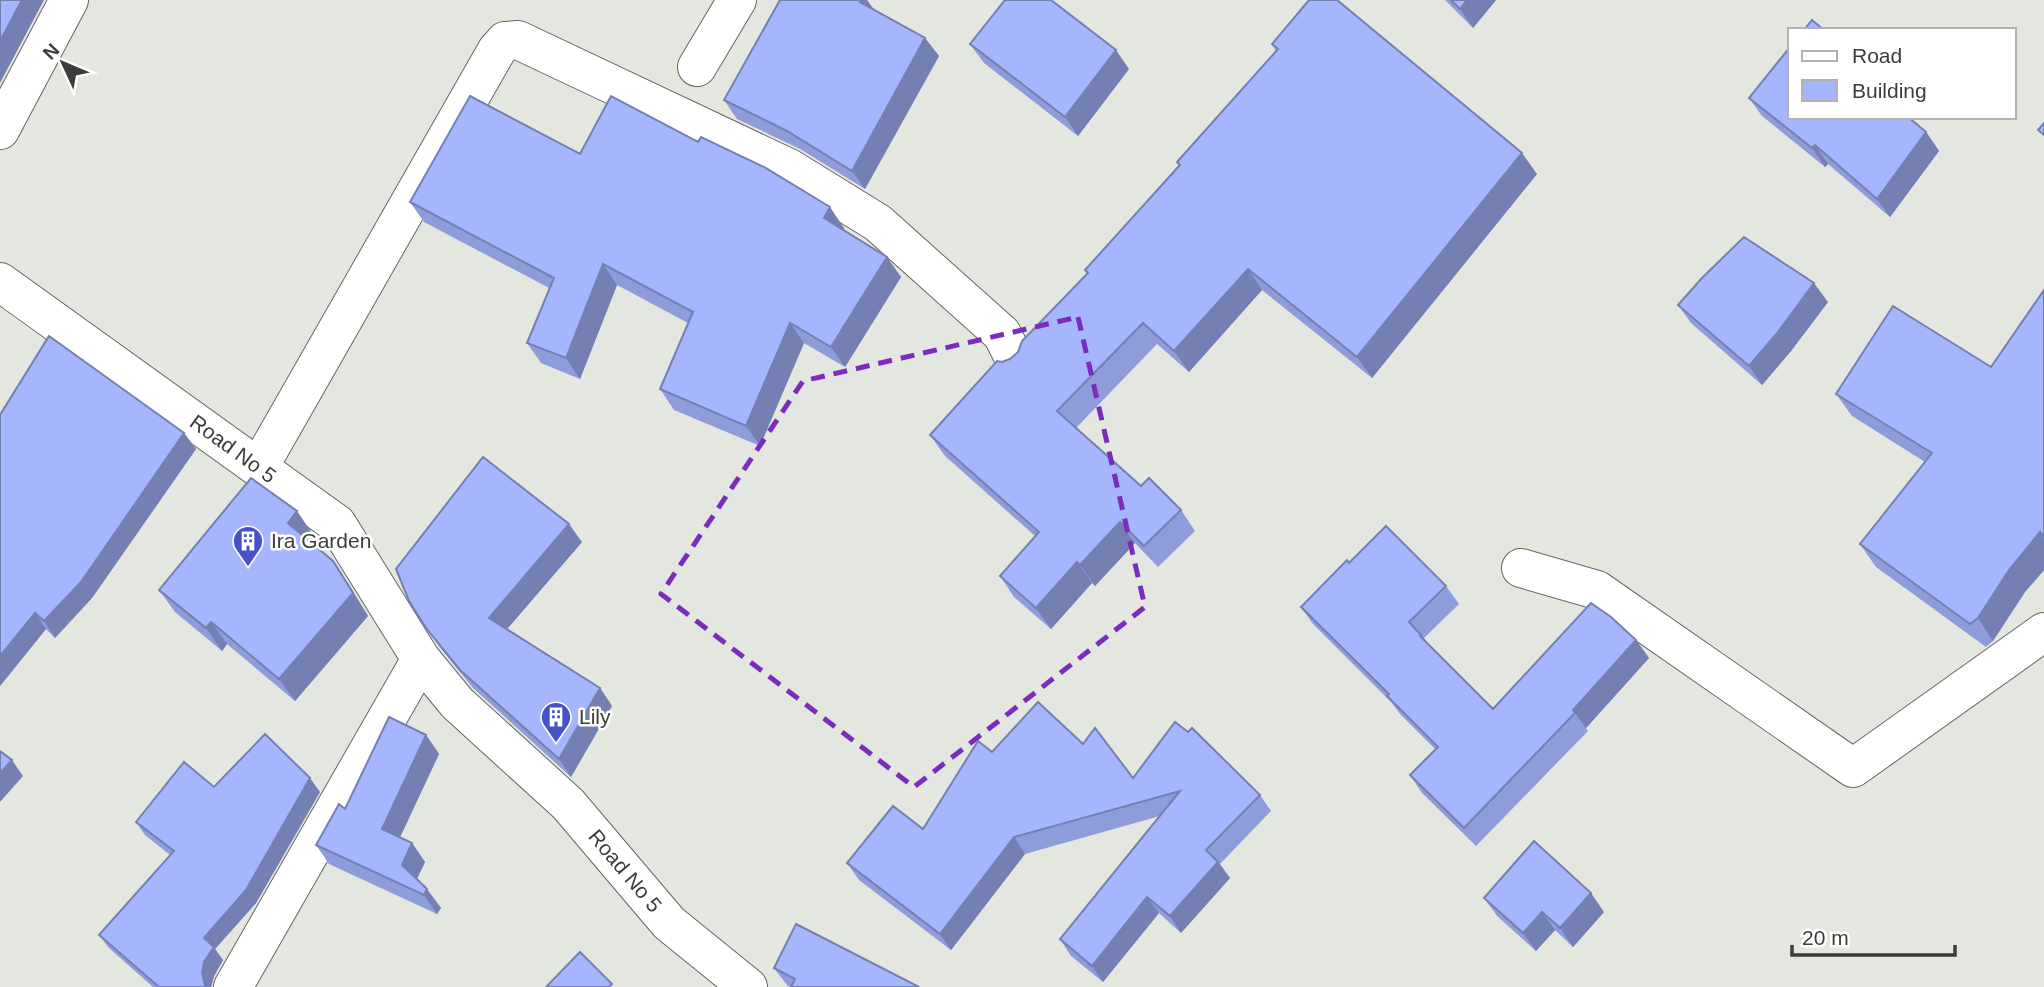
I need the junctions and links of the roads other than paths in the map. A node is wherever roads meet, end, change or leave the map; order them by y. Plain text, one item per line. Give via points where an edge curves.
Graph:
1 (69, 0) edge
2 (737, 0) edge
3 (697, 66) dead end
4 (0, 130) edge
5 (0, 282) edge
6 (1014, 360) edge
7 (259, 467) junction
8 (1521, 568) dead end
9 (2044, 632) edge
10 (421, 659) junction
11 (233, 987) edge
12 (748, 987) edge

1 - 4 street
2 - 3 street
5 - 7 street, Road No 5
6 - 7 street via 1002,334 867,216 789,168 518,40 505,41
7 - 10 street, Road No 5 via 337,524
8 - 9 street via 1597,590 1853,768
10 - 11 street
10 - 12 street, Road No 5 via 457,704 568,804 669,923

